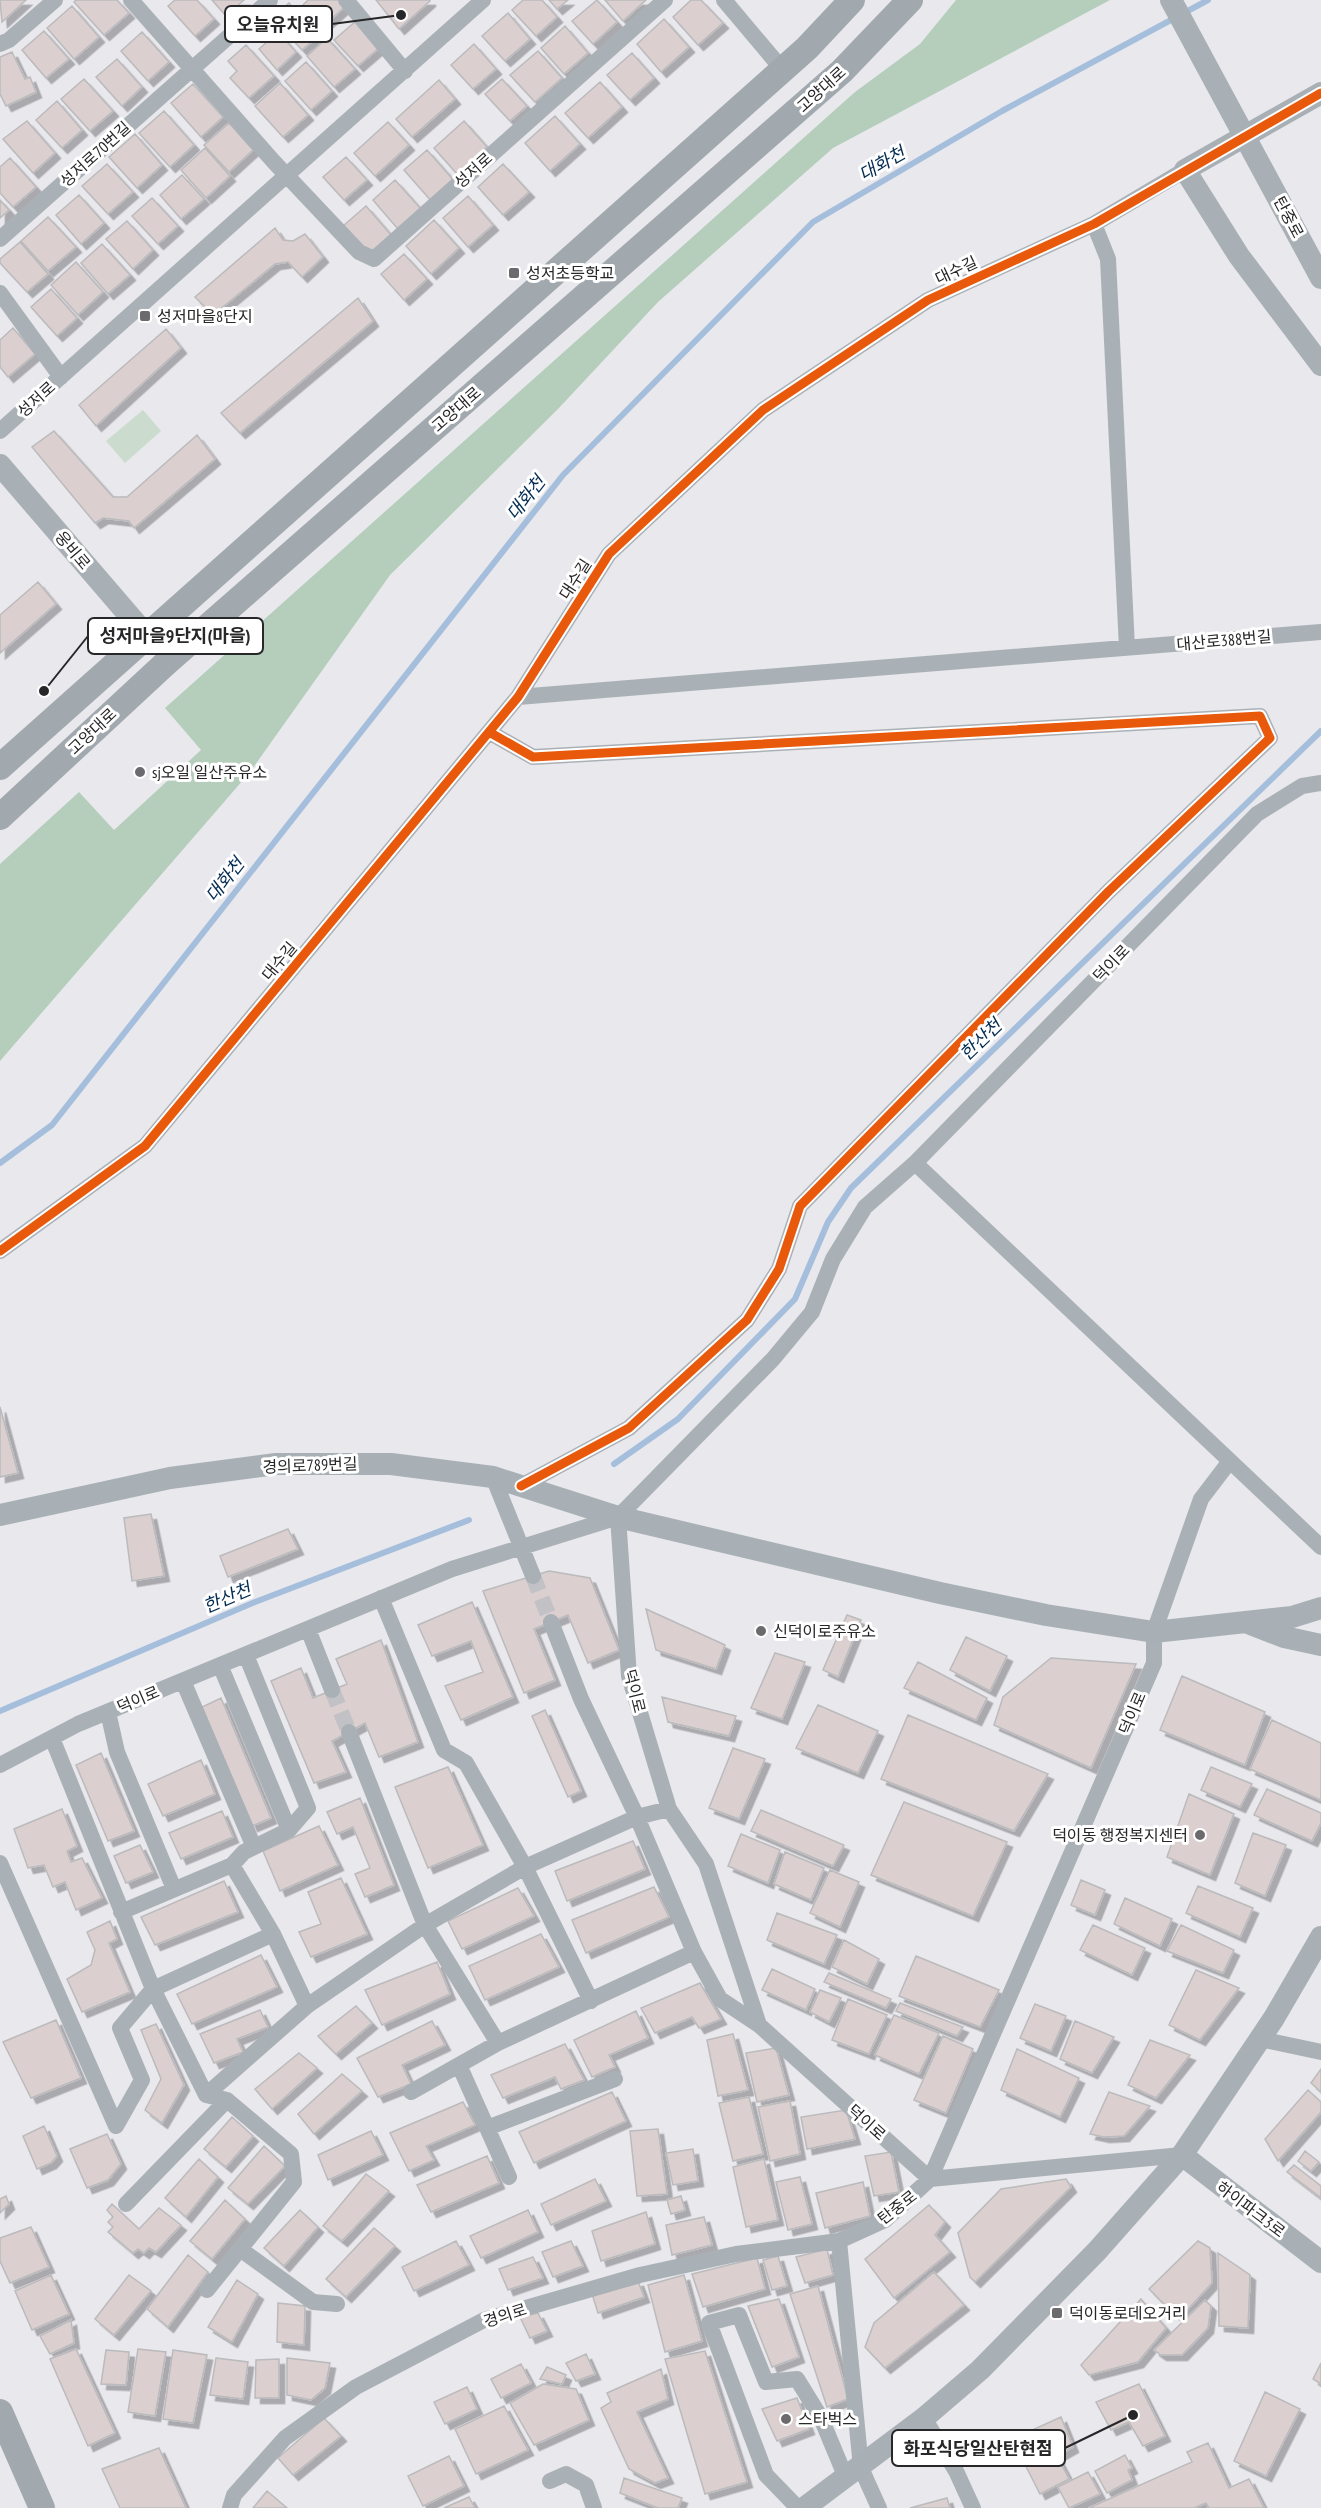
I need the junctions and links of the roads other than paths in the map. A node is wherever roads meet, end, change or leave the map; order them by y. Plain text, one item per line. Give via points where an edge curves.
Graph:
1 (55, 0) edge
2 (131, 0) edge
3 (270, 0) edge
4 (346, 0) edge
5 (483, 0) edge
6 (665, 0) edge
7 (724, 0) edge
8 (852, 0) edge
9 (910, 0) edge
10 (1171, 0) edge
11 (0, 44) edge
12 (190, 69) junction
13 (782, 69) junction
14 (405, 71) junction
15 (1321, 93) edge
16 (1185, 170) junction
17 (285, 174) junction
18 (1094, 224) junction
19 (0, 239) edge
20 (1321, 278) edge
21 (0, 293) edge
22 (1321, 365) edge
23 (61, 377) junction
24 (0, 431) edge
25 (0, 465) edge
26 (1321, 632) edge
27 (146, 635) junction
28 (1127, 648) junction
29 (518, 697) junction
30 (489, 732) junction
31 (0, 767) edge
32 (1321, 783) edge
33 (0, 817) edge
34 (915, 1163) junction
35 (0, 1251) edge
36 (1230, 1461) junction
37 (493, 1477) junction
38 (520, 1486) junction
39 (0, 1515) edge
40 (618, 1517) junction
41 (522, 1547) junction
42 (1321, 1547) edge
43 (533, 1576) tunnel mouth
44 (381, 1599) junction
45 (1321, 1599) edge
46 (1321, 1608) edge
47 (1292, 1617) junction
48 (551, 1622) tunnel mouth
49 (1247, 1622) junction
50 (308, 1629) junction
51 (1154, 1632) junction
52 (1321, 1645) edge
53 (246, 1655) junction
54 (220, 1665) junction
55 (183, 1681) junction
56 (332, 1690) tunnel mouth
57 (108, 1712) junction
58 (349, 1732) tunnel mouth
59 (52, 1738) junction
60 (0, 1765) edge
61 (669, 1809) junction
62 (637, 1817) junction
63 (289, 1830) junction
64 (254, 1847) junction
65 (0, 1863) edge
66 (232, 1865) junction
67 (525, 1867) junction
68 (174, 1889) junction
69 (121, 1912) junction
70 (425, 1925) junction
71 (273, 1934) junction
72 (1321, 1937) edge
73 (694, 1952) junction
74 (153, 1989) junction
75 (591, 2001) junction
76 (307, 2006) junction
77 (759, 2025) junction
78 (1260, 2039) junction
79 (498, 2043) junction
80 (1321, 2052) edge
81 (459, 2065) junction
82 (615, 2079) dead end
83 (411, 2092) dead end
84 (207, 2095) junction
85 (227, 2100) junction
86 (487, 2128) junction
87 (1182, 2155) junction
88 (509, 2177) dead end
89 (930, 2180) junction
90 (126, 2204) dead end
91 (839, 2241) junction
92 (240, 2249) junction
93 (1321, 2262) edge
94 (207, 2290) dead end
95 (337, 2304) dead end
96 (0, 2412) edge
97 (924, 2418) junction
98 (853, 2473) junction
99 (550, 2481) dead end
100 (42, 2508) edge
101 (230, 2508) edge
102 (594, 2508) edge
103 (798, 2508) edge
104 (804, 2508) edge
105 (879, 2508) edge
106 (973, 2508) edge

1 - 11 street
2 - 12 street
3 - 12 street, 성저로70번길
4 - 14 street
5 - 14 street, 성저로
6 - 17 street, 성저로 via 374,259 359,252
7 - 13 street
8 - 13 main road, 고양대로
9 - 33 main road, 고양대로 via 842,71 166,663
10 - 20 main road, 탄중로
12 - 17 street
12 - 19 street, 성저로70번길
13 - 27 main road, 고양대로
14 - 17 street, 성저로
15 - 16 main road, 대수길
16 - 18 street, 대수길
16 - 22 main road via 1239,256
17 - 23 street, 성저로
18 - 28 street via 1108,259
18 - 29 street, 대수길 via 928,300 763,410 609,554
21 - 23 street
23 - 24 street, 성저로
25 - 27 main road, 웅비로
26 - 28 street, 대산로388번길
27 - 31 main road, 고양대로
28 - 29 street
29 - 30 street, 대수길
30 - 35 street, 대수길 via 145,1146
30 - 38 street via 533,757 1260,716 1270,738 1109,891 800,1206 778,1269 747,1320 629,1428
32 - 34 street, 덕이로 via 1302,786 1257,814
34 - 36 street
34 - 40 street, 덕이로 via 865,1207 833,1259 812,1312 773,1359
36 - 42 street
36 - 51 street, 덕이로 via 1201,1499
37 - 38 main road, 경의로789번길
37 - 39 main road, 경의로789번길 via 391,1464 276,1464 170,1478
37 - 41 street
38 - 40 main road, 경의로789번길
40 - 41 street, 덕이로
40 - 51 main road via 940,1593
40 - 61 street, 덕이로 via 629,1676
41 - 43 street
41 - 44 street, 덕이로 via 452,1569
44 - 50 street, 덕이로
44 - 67 street via 444,1750 466,1763
45 - 47 main road
46 - 47 main road
47 - 49 main road
48 - 62 street via 581,1699
49 - 51 main road
49 - 52 main road via 1284,1638
50 - 53 street, 덕이로
50 - 56 street
51 - 89 street, 덕이로 via 1154,1663
53 - 54 street, 덕이로
53 - 63 street via 308,1808
54 - 55 street, 덕이로
54 - 63 street
55 - 57 street, 덕이로
55 - 64 street
57 - 59 street, 덕이로
57 - 68 street via 117,1752
58 - 70 street
59 - 60 street, 덕이로
59 - 69 street
61 - 62 street
61 - 77 street, 덕이로 via 706,1864
62 - 67 street
62 - 73 street
63 - 64 street
64 - 66 street
65 - 74 street via 116,2126 142,2080 120,2028
66 - 68 street
66 - 71 street
67 - 70 street
67 - 75 street
68 - 69 street
69 - 74 street
70 - 76 street
70 - 79 street
71 - 74 street
71 - 76 street
72 - 78 main road
73 - 75 street
73 - 77 street via 720,1999
74 - 84 street
75 - 79 street
76 - 84 street
77 - 89 street, 덕이로
78 - 80 street
78 - 87 main road
79 - 81 street
81 - 83 street
81 - 86 street
82 - 86 street
84 - 85 street
85 - 90 street
85 - 92 street via 291,2154 294,2182
86 - 88 street
87 - 89 street, 탄중로
87 - 93 main road, 하이파크3로
87 - 97 main road via 1047,2302 980,2370
89 - 91 street, 탄중로 via 885,2220
91 - 98 street
91 - 101 street, 경의로 via 736,2254 651,2273 484,2320 356,2387 285,2438 234,2496
92 - 94 street
92 - 95 street via 313,2302
96 - 100 main road
97 - 98 main road
97 - 106 street
98 - 103 street via 797,2379 766,2382 739,2315 709,2323 766,2475
98 - 104 main road
98 - 105 street
99 - 102 street via 566,2474 586,2485

